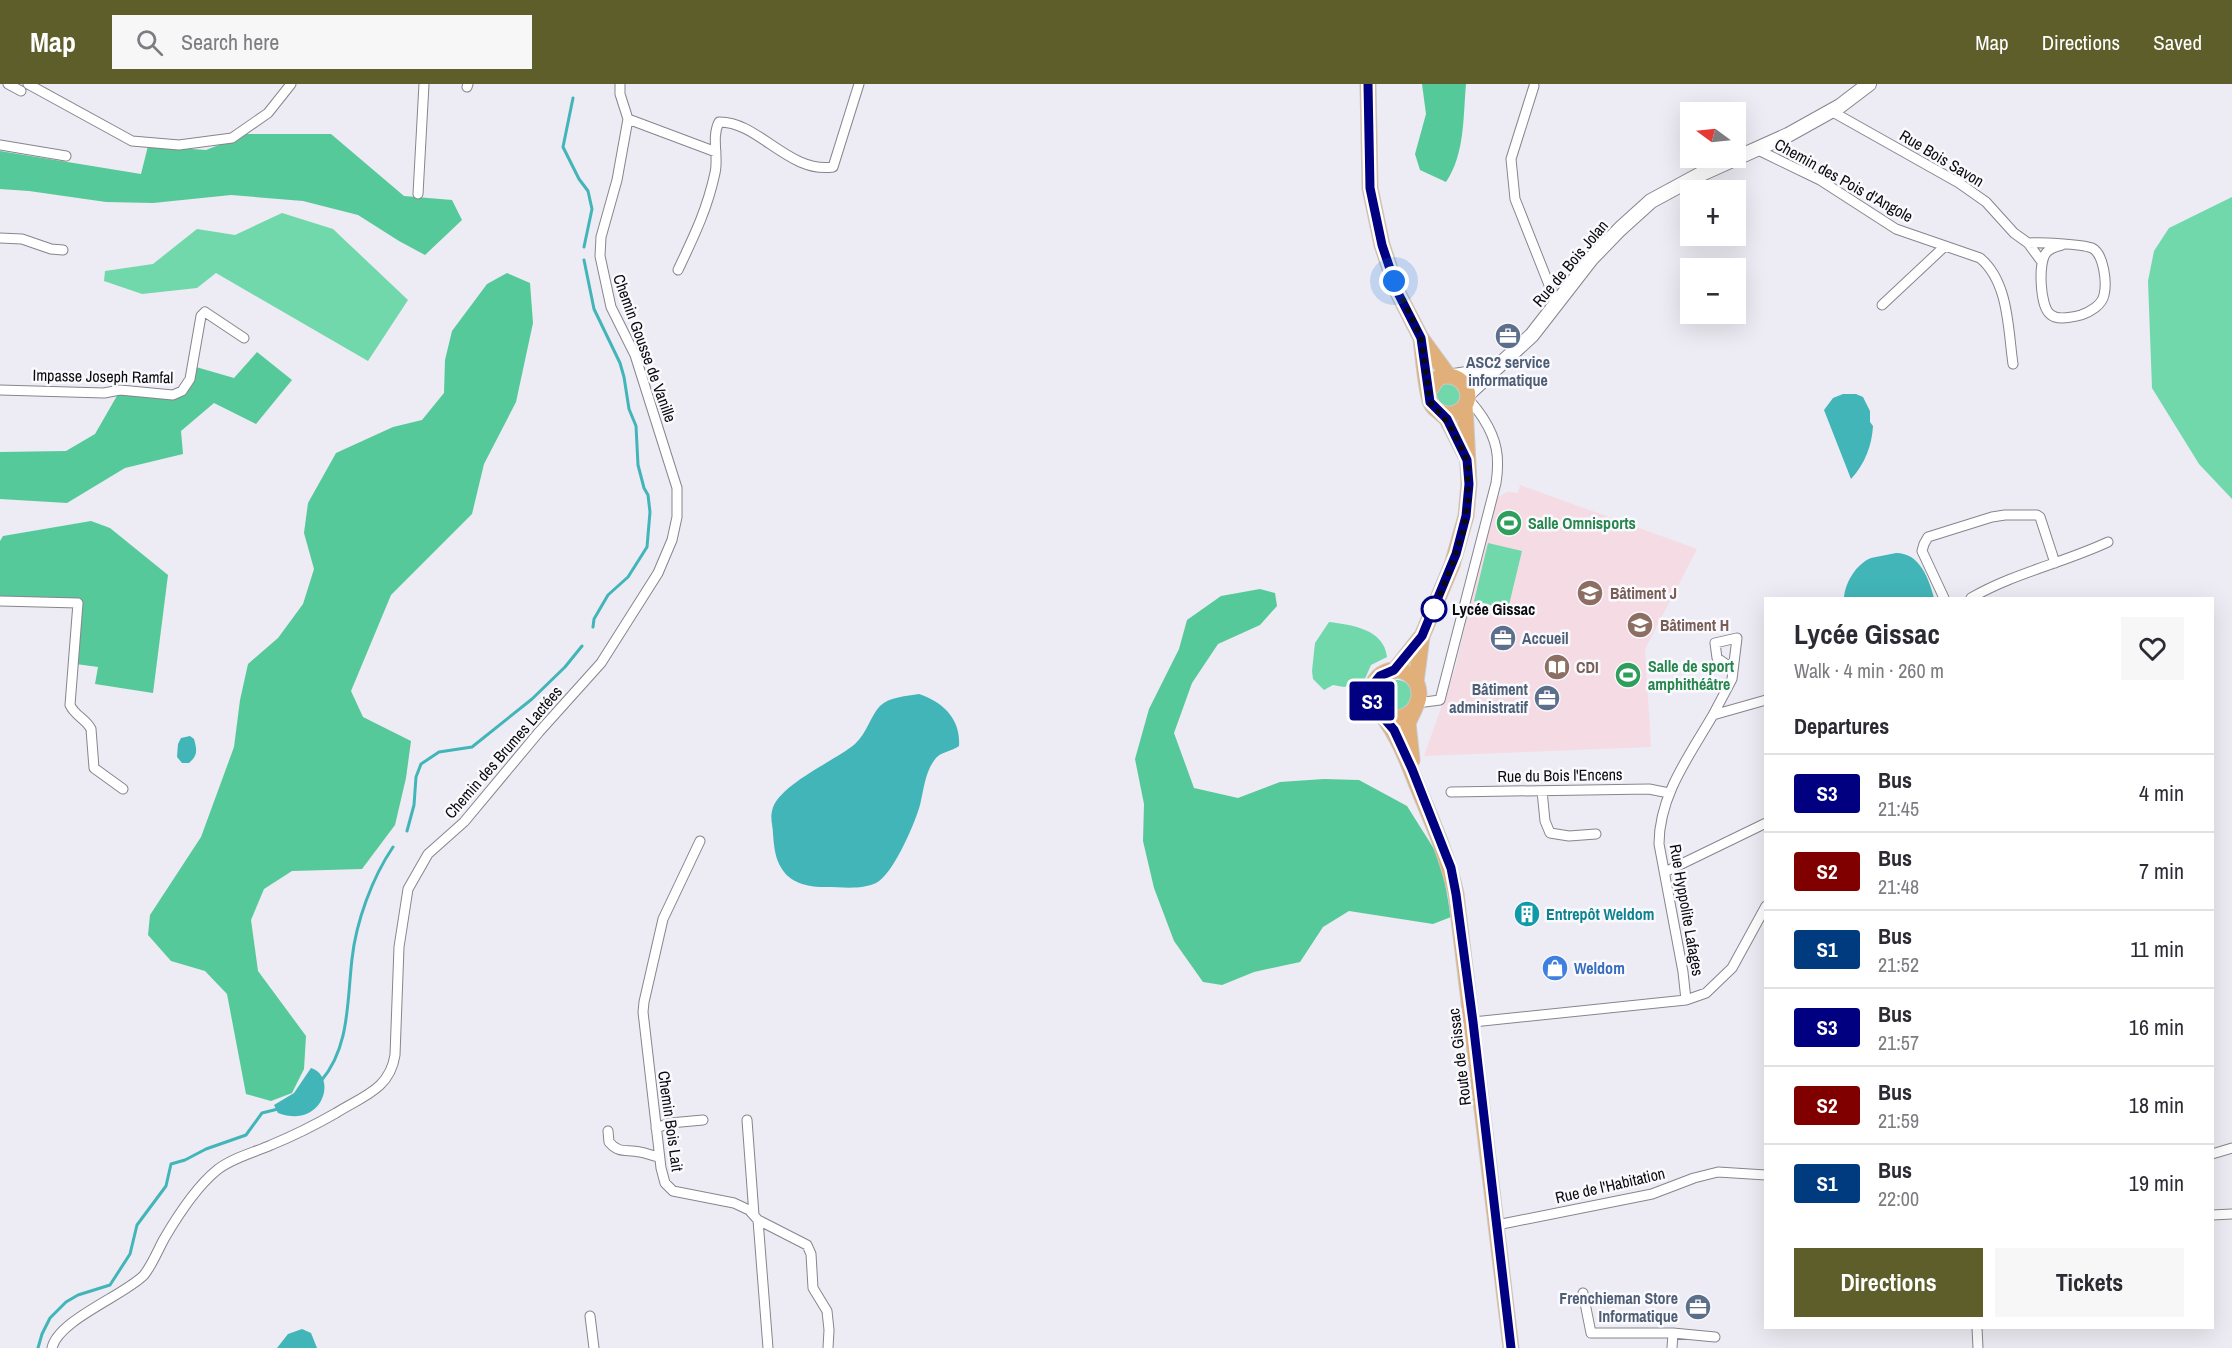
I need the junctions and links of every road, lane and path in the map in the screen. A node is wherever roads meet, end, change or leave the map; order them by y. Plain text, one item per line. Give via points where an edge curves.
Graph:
1 (8, 84) edge
2 (291, 84) edge
3 (424, 84) edge
4 (620, 84) edge
5 (859, 84) edge
6 (1368, 84) edge
7 (1868, 84) edge
8 (1534, 86) dead end
9 (25, 88) edge
10 (1831, 111) junction
11 (628, 118) junction
12 (0, 145) edge
13 (1756, 149) junction
14 (716, 152) junction
15 (66, 156) dead end
16 (418, 194) dead end
17 (0, 238) edge
18 (2028, 243) junction
19 (2062, 245) junction
20 (1945, 246) junction
21 (63, 250) dead end
22 (2042, 262) junction
23 (678, 270) dead end
24 (1557, 305) junction
25 (1882, 305) dead end
26 (244, 338) dead end
27 (1421, 338) junction
28 (2013, 364) dead end
29 (1493, 370) junction
30 (1451, 376) junction
31 (0, 390) edge
32 (1429, 391) junction
33 (1467, 400) junction
34 (1438, 411) junction
35 (1467, 460) junction
36 (677, 517) joint
37 (2108, 542) dead end
38 (2055, 563) junction
39 (1944, 597) edge
40 (1973, 597) edge
41 (0, 601) edge
42 (1422, 636) junction
43 (1733, 669) dead end
44 (1394, 670) junction
45 (1416, 682) junction
46 (1764, 701) edge
47 (1416, 705) junction
48 (1382, 715) junction
49 (1713, 715) junction
50 (1412, 769) junction
51 (123, 789) dead end
52 (1542, 791) junction
53 (1451, 792) dead end
54 (1669, 794) junction
55 (1764, 824) edge
56 (1596, 834) dead end
57 (700, 841) dead end
58 (1665, 872) junction
59 (1764, 910) edge
60 (1686, 1000) junction
61 (1473, 1022) junction
62 (703, 1120) dead end
63 (747, 1120) dead end
64 (656, 1128) junction
65 (608, 1131) dead end
66 (2232, 1148) edge
67 (2214, 1153) edge
68 (660, 1157) junction
69 (1764, 1174) edge
70 (2232, 1214) edge
71 (2214, 1215) edge
72 (756, 1218) junction
73 (1497, 1225) junction
74 (1583, 1293) dead end
75 (590, 1316) dead end
76 (1977, 1329) edge
77 (1673, 1333) junction
78 (1715, 1337) dead end
79 (52, 1348) edge
80 (594, 1348) edge
81 (768, 1348) edge
82 (828, 1348) edge
83 (1511, 1348) edge
84 (1672, 1348) edge
85 (1978, 1348) edge

1 - 9 street
2 - 9 street via 268,113 232,138 179,146 132,141
3 - 16 street
4 - 11 street, Chemin Gousse de Vanille
5 - 14 street via 833,167 821,169 804,164 729,122 719,122 715,131
6 - 27 main road via 1369,166 1376,217 1398,293
7 - 10 street, Rue de Bois Jolan
8 - 24 street via 1511,159 1515,200
10 - 13 street, Rue de Bois Jolan
10 - 18 street, Rue Bois Savon via 1959,183 1986,202
11 - 14 street
11 - 36 street, Chemin Gousse de Vanille via 600,256 611,307 635,355 677,488
12 - 15 street
13 - 20 street, Chemin des Pois d'Angole via 1820,180 1896,229
13 - 24 street, Rue de Bois Jolan via 1651,201 1591,259
14 - 23 street via 716,170 702,220
17 - 21 street via 22,239
18 - 19 street
18 - 22 street, Rue Bois Savon
19 - 22 street via 2048,251
19 - 22 street via 2092,248 2100,256 2104,295 2095,308 2075,317 2052,316 2045,306
20 - 25 street
20 - 28 street, Chemin des Pois d'Angole via 1980,258 1990,267 2006,310
24 - 29 street, Rue de Bois Jolan via 1527,341
26 - 31 street, Impasse Joseph Ramfal via 211,314 201,315 190,379 182,391 173,395 120,390
27 - 30 main road
27 - 32 main road
29 - 30 street
29 - 33 street, Rue de Bois Jolan
30 - 32 main road via 1434,381
30 - 33 main road via 1463,384
32 - 34 main road via 1430,402
33 - 34 main road via 1455,413
33 - 35 main road
33 - 47 street via 1494,438 1498,471 1440,700
34 - 35 main road via 1447,419
35 - 42 main road via 1468,501 1463,532
36 - 79 street, Chemin des Brumes Lactées via 658,573 601,663 464,822 428,854 408,889 399,947 395,1055 388,1079 320,1123 217,1170 180,1215 144,1274 67,1328
37 - 38 street
38 - 39 street via 2040,517 1992,517 1928,537 1922,551
38 - 40 street
41 - 51 street via 78,603 70,705 78,718 90,725 94,768
42 - 44 main road
42 - 45 main road
43 - 49 street, Rue Hyppolite Lafages via 1732,679
44 - 45 main road
44 - 48 main road via 1380,676 1372,688 1373,703
45 - 47 main road
46 - 49 street
47 - 48 main road via 1404,717
47 - 50 main road, Route de Gissac via 1408,723
48 - 50 main road, Route de Gissac via 1394,730
49 - 54 street, Rue Hyppolite Lafages
50 - 61 main road, Route de Gissac via 1451,868
52 - 53 street, Rue du Bois l'Encens
52 - 54 street, Rue du Bois l'Encens via 1649,789
52 - 56 street via 1545,821 1551,833
54 - 58 street, Rue Hyppolite Lafages via 1659,824
55 - 58 street
57 - 64 street, Chemin Bois Lait via 663,919 644,1002
58 - 60 street, Rue Hyppolite Lafages
59 - 60 street via 1732,968 1706,993
60 - 61 street, Rue Hyppolite Lafages
61 - 73 main road, Route de Gissac
62 - 64 street
63 - 72 street
64 - 68 street, Chemin Bois Lait
65 - 68 street via 609,1142 616,1149
66 - 67 street
68 - 72 street, Chemin Bois Lait via 665,1183 673,1191 734,1203
69 - 73 street, Rue de l'Habitation via 1718,1172 1652,1194
70 - 71 street
72 - 81 street
72 - 82 street, Chemin Bois Lait via 807,1245 813,1288 827,1311
73 - 83 main road, Route de Gissac
74 - 77 street via 1591,1333
75 - 80 street
76 - 85 street
77 - 78 street
77 - 84 street

